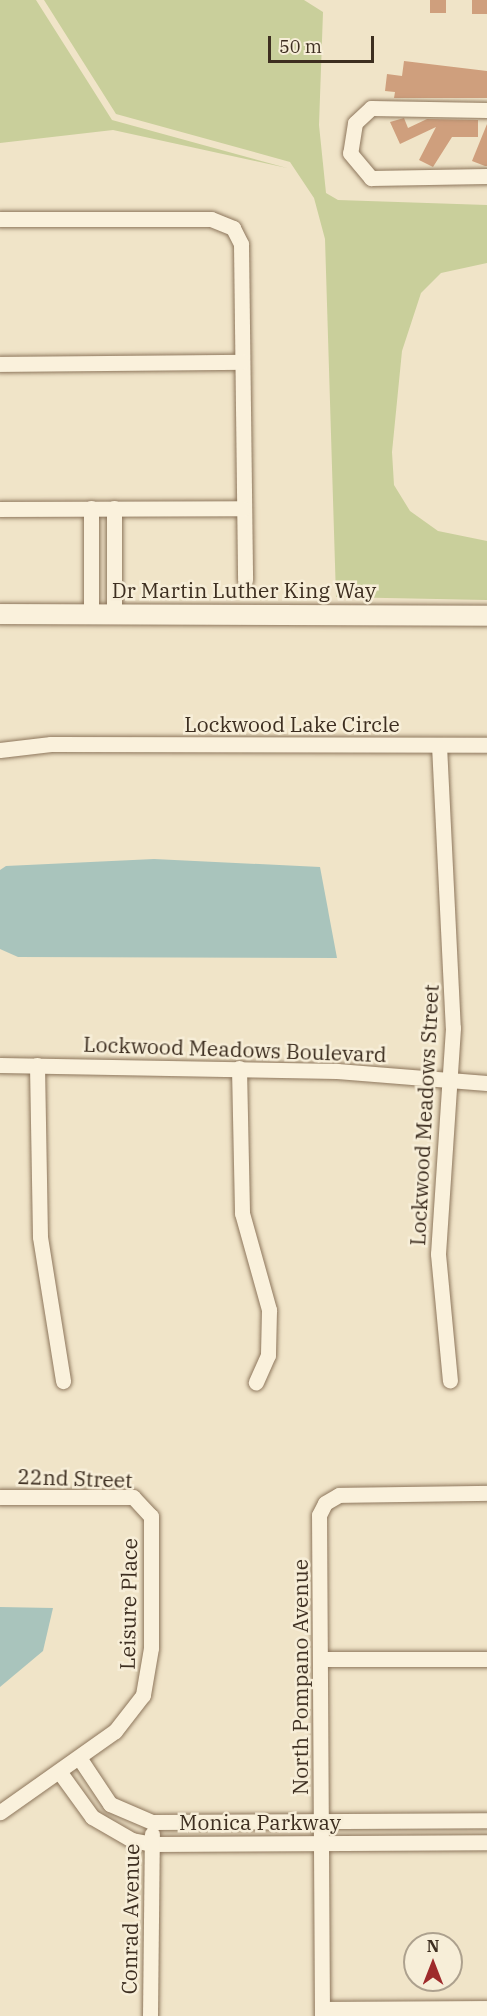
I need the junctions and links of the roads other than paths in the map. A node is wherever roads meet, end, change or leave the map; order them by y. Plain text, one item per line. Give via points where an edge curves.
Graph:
1 (487, 110) edge
2 (487, 176) edge
3 (0, 219) edge
4 (242, 362) junction
5 (0, 364) edge
6 (91, 508) junction
7 (114, 508) junction
8 (243, 508) junction
9 (0, 509) edge
10 (244, 579) dead end
11 (0, 614) edge
12 (91, 614) junction
13 (114, 614) junction
14 (487, 616) edge
15 (439, 745) junction
16 (487, 745) edge
17 (0, 750) edge
18 (0, 1065) edge
19 (38, 1065) junction
20 (239, 1068) junction
21 (487, 1077) edge
22 (451, 1079) junction
23 (469, 1080) junction
24 (487, 1083) edge
25 (450, 1380) dead end
26 (63, 1381) dead end
27 (256, 1382) dead end
28 (487, 1493) edge
29 (0, 1497) edge
30 (147, 1506) joint
31 (323, 1659) junction
32 (487, 1659) edge
33 (80, 1759) junction
34 (61, 1774) junction
35 (0, 1812) edge
36 (321, 1820) junction
37 (487, 1820) edge
38 (152, 1822) junction
39 (321, 1842) junction
40 (487, 1842) edge
41 (152, 1844) junction
42 (487, 2008) edge
43 (322, 2012) edge
44 (150, 2016) edge

1 - 2 street via 371,108 355,123 350,144 354,165 371,178
3 - 4 street via 222,220 240,238
4 - 5 street
4 - 8 street
6 - 7 street
6 - 9 street
6 - 12 street
7 - 8 street
7 - 13 street
8 - 10 street
11 - 12 street, Dr Martin Luther King Way
12 - 13 street, Dr Martin Luther King Way
13 - 14 street, Dr Martin Luther King Way
15 - 16 street, Lockwood Lake Circle
15 - 17 street, Lockwood Lake Circle via 96,744
15 - 22 street, Lockwood Meadows Street via 452,986
18 - 19 street, Lockwood Meadows Boulevard
19 - 20 street, Lockwood Meadows Boulevard
19 - 26 street via 40,1237
20 - 22 street, Lockwood Meadows Boulevard
20 - 27 street via 242,1213 269,1310 268,1355
21 - 23 street, Lockwood Meadows Boulevard
22 - 23 street, Lockwood Meadows Boulevard
22 - 25 street, Lockwood Meadows Street via 438,1254
23 - 24 street, Lockwood Meadows Boulevard
28 - 31 street, North Pompano Avenue via 356,1493 325,1503 320,1515
29 - 30 street, 22nd Street via 133,1497
30 - 33 street, Leisure Place via 151,1516 148,1681 123,1724
31 - 32 street
31 - 36 street, North Pompano Avenue
33 - 34 street, Leisure Place
33 - 38 street, Monica Parkway via 110,1804
34 - 35 street, Leisure Place
34 - 41 street, Monica Parkway via 92,1817 132,1840
36 - 37 street, Monica Parkway
36 - 38 street, Monica Parkway
36 - 39 street, North Pompano Avenue
38 - 41 street, Conrad Avenue
39 - 40 street, Monica Parkway
39 - 41 street, Monica Parkway
39 - 43 street, North Pompano Avenue
41 - 44 street, Conrad Avenue
42 - 43 street

